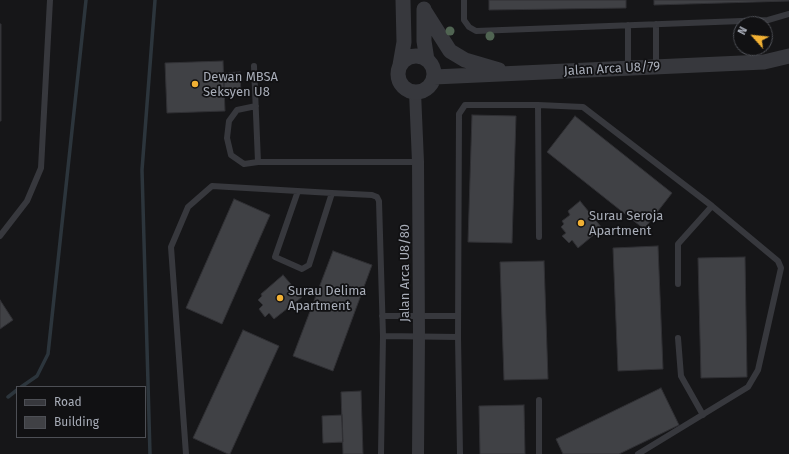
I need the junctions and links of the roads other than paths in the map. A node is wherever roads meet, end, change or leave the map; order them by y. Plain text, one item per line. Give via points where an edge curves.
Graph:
1 (50, 0) edge
2 (403, 0) edge
3 (464, 0) edge
4 (424, 5) edge
5 (789, 14) edge
6 (656, 24) junction
7 (628, 25) junction
8 (789, 56) edge
9 (427, 60) junction
10 (400, 65) junction
11 (254, 66) dead end
12 (656, 67) junction
13 (628, 68) junction
14 (510, 73) junction
15 (434, 76) junction
16 (415, 92) junction
17 (538, 105) junction
18 (256, 106) junction
19 (258, 162) junction
20 (418, 162) junction
21 (298, 191) junction
22 (332, 194) junction
23 (712, 206) junction
24 (0, 236) edge
25 (539, 237) dead end
26 (678, 284) dead end
27 (382, 316) junction
28 (418, 316) junction
29 (458, 316) junction
30 (383, 336) junction
31 (419, 337) junction
32 (458, 337) junction
33 (678, 338) dead end
34 (539, 400) dead end
35 (703, 415) junction
36 (186, 454) edge
37 (381, 454) edge
38 (418, 454) edge
39 (460, 454) edge
40 (539, 454) edge
41 (638, 454) edge

1 - 24 lane via 40,168 27,201
2 - 10 street via 404,42
3 - 7 lane via 464,20 476,31
4 - 9 street
4 - 14 street via 450,51 465,60
5 - 6 lane via 768,20
6 - 7 lane
6 - 12 lane
7 - 13 lane
8 - 12 street, Jalan Arca U8/79 via 764,62
9 - 10 street via 420,56 412,56
9 - 15 street via 434,70
10 - 16 street via 397,72 398,80 402,86
11 - 18 lane
12 - 13 street, Jalan Arca U8/79
13 - 14 street, Jalan Arca U8/79
14 - 15 street, Jalan Arca U8/79
15 - 16 street via 427,88
16 - 20 street, Jalan Arca U8/80
17 - 23 lane via 582,107
17 - 25 lane
17 - 29 lane via 466,105 459,114
18 - 19 lane
18 - 19 lane via 237,110 229,121 228,138 231,155 244,164
19 - 20 lane
20 - 28 street, Jalan Arca U8/80
21 - 22 lane
21 - 22 lane via 275,257 302,269 309,265
21 - 36 lane via 212,186 188,207 185,214 171,247
22 - 27 lane via 372,195 379,201
23 - 26 lane via 678,244
23 - 35 lane via 778,261 781,268 758,370 748,387
27 - 28 lane
27 - 30 lane
28 - 29 lane
28 - 31 street, Jalan Arca U8/80
29 - 32 lane
30 - 31 lane
30 - 37 lane
31 - 32 lane
31 - 38 street, Jalan Arca U8/80
32 - 39 lane
33 - 35 lane via 681,376
34 - 40 lane
35 - 41 lane

